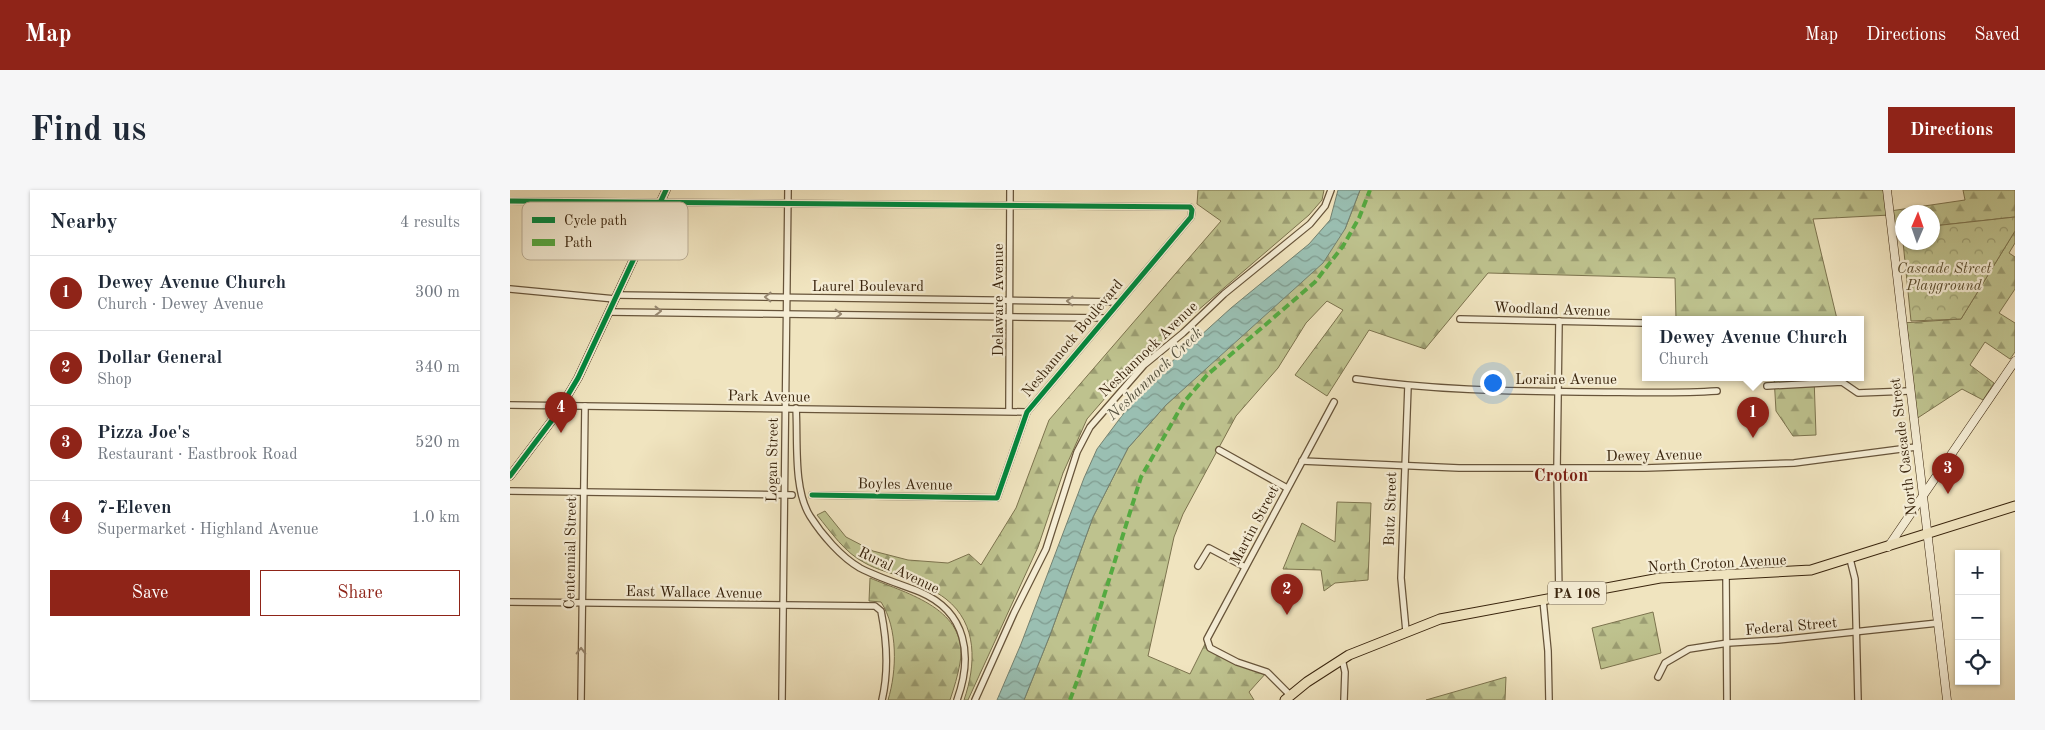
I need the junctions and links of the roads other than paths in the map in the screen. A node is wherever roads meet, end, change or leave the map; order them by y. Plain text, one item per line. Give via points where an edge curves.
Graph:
1 (666, 190) edge
2 (788, 190) edge
3 (1010, 190) edge
4 (1331, 190) edge
5 (1886, 190) edge
6 (510, 201) edge
7 (585, 202) edge
8 (660, 202) edge
9 (688, 203) edge
10 (788, 204) junction
11 (1011, 205) junction
12 (633, 260) edge
13 (510, 289) edge
14 (616, 297) junction
15 (787, 298) junction
16 (1010, 300) junction
17 (1119, 302) junction
18 (609, 312) junction
19 (787, 314) junction
20 (1010, 316) junction
21 (1105, 318) junction
22 (1460, 319) dead end
23 (1559, 321) junction
24 (1642, 323) edge
25 (2015, 361) edge
26 (1356, 379) dead end
27 (1408, 386) junction
28 (1767, 386) dead end
29 (1717, 391) dead end
30 (1910, 391) junction
31 (1558, 392) junction
32 (1334, 402) dead end
33 (510, 405) edge
34 (562, 406) junction
35 (585, 406) junction
36 (785, 408) junction
37 (796, 408) junction
38 (1009, 411) junction
39 (1027, 412) junction
40 (1916, 447) junction
41 (1219, 450) dead end
42 (1302, 461) junction
43 (1404, 465) junction
44 (1557, 469) junction
45 (510, 476) edge
46 (1287, 488) junction
47 (510, 491) edge
48 (583, 492) junction
49 (784, 495) junction
50 (792, 495) dead end
51 (812, 495) dead end
52 (1922, 497) junction
53 (996, 498) joint
54 (2015, 506) edge
55 (1927, 534) junction
56 (1888, 547) junction
57 (1850, 559) junction
58 (1198, 566) dead end
59 (1245, 567) junction
60 (1726, 575) junction
61 (1559, 596) junction
62 (1543, 600) junction
63 (510, 602) edge
64 (582, 603) junction
65 (783, 605) junction
66 (1938, 623) junction
67 (1406, 631) junction
68 (1857, 632) junction
69 (1728, 643) junction
70 (1342, 659) junction
71 (1658, 677) dead end
72 (1288, 698) edge
73 (581, 700) edge
74 (782, 700) edge
75 (882, 700) edge
76 (957, 700) edge
77 (975, 700) edge
78 (1344, 700) edge
79 (1549, 700) edge
80 (1727, 700) edge
81 (1858, 700) edge
82 (1947, 700) edge

1 - 8 main road
2 - 10 street, Logan Street
3 - 11 street, Delaware Avenue
4 - 77 street, Neshannock Avenue via 1325,206 1310,224 1224,294 1144,366 1090,427 1077,452 1046,549
5 - 30 main road, North Cascade Street
6 - 7 street
9 - 10 street
10 - 11 street
10 - 15 street, Logan Street
11 - 16 street, Delaware Avenue
11 - 17 street, Neshannock Boulevard via 1190,207 1191,216
12 - 14 main road
13 - 14 street, Laurel Boulevard
15 -> 14 street, Laurel Boulevard
14 - 18 main road
15 - 16 street, Laurel Boulevard
15 - 19 street, Logan Street
17 -> 16 street, Laurel Boulevard
16 - 20 street, Delaware Avenue
17 - 21 street, Neshannock Boulevard
18 -> 19 street, Laurel Boulevard
18 - 34 main road
19 -> 20 street, Laurel Boulevard
19 - 36 street, Logan Street
20 - 21 street, Laurel Boulevard
20 - 38 street, Delaware Avenue
21 - 39 street, Neshannock Boulevard
22 - 23 street, Woodland Avenue
23 - 24 street, Woodland Avenue
23 - 31 street
25 - 52 main road
26 - 27 street, Loraine Avenue
27 - 31 street, Loraine Avenue
27 - 43 street, Butz Street
28 - 30 street via 1842,382 1858,393
29 - 31 street, Loraine Avenue
30 - 40 main road, North Cascade Street
31 - 44 street
32 - 42 street, Martin Street
33 - 34 street, Park Avenue
34 - 35 street, Park Avenue
34 - 45 main road
35 - 36 street, Park Avenue
35 - 48 street, Centennial Street
36 - 37 street, Park Avenue
36 - 49 street, Logan Street
37 - 38 street, Park Avenue
37 - 76 street, Rural Avenue via 801,491 811,518 858,566 926,595 949,613 960,630 966,651 964,676
38 - 39 street, Park Avenue
39 - 53 street, Neshannock Boulevard
40 - 44 street, Dewey Avenue via 1794,463
40 - 52 main road, North Cascade Street
41 - 46 street
42 - 43 street, Dewey Avenue
42 - 46 street, Martin Street
43 - 44 street, Dewey Avenue
43 - 67 street, Butz Street via 1401,578
44 - 61 street
46 - 59 street, Martin Street
47 - 48 street
48 - 49 street
48 - 64 street, Centennial Street
49 - 50 street
49 - 65 street, Logan Street
51 - 53 street, Boyles Avenue
52 - 55 main road, North Cascade Street
52 - 56 main road
54 - 55 main road, North Croton Avenue / PA 108
55 - 56 main road, North Croton Avenue / PA 108
55 - 66 main road, North Cascade Street
56 - 57 main road, North Croton Avenue / PA 108
57 - 60 main road, North Croton Avenue / PA 108 via 1805,571
57 - 68 street via 1855,579
58 - 59 street via 1209,548
59 - 72 street, Martin Street via 1207,639 1208,646 1267,672
60 - 61 main road, North Croton Avenue / PA 108 via 1660,578
60 - 69 street
61 - 62 main road, North Croton Avenue / PA 108
62 - 67 main road, North Croton Avenue / PA 108 via 1440,619
62 - 79 street
63 - 64 street, East Wallace Avenue
64 - 65 street, East Wallace Avenue
73 -> 64 street, Centennial Street
65 - 74 street, Logan Street
65 - 75 street, East Wallace Avenue via 878,608 887,647 887,675
66 - 68 street, Federal Street
66 - 82 main road, North Cascade Street
67 - 70 main road, North Croton Avenue / PA 108
68 - 69 street, Federal Street
68 - 81 street
69 - 71 street, Federal Street via 1681,652 1665,663
69 - 80 street
70 - 72 main road, North Croton Avenue / PA 108
70 - 78 street

